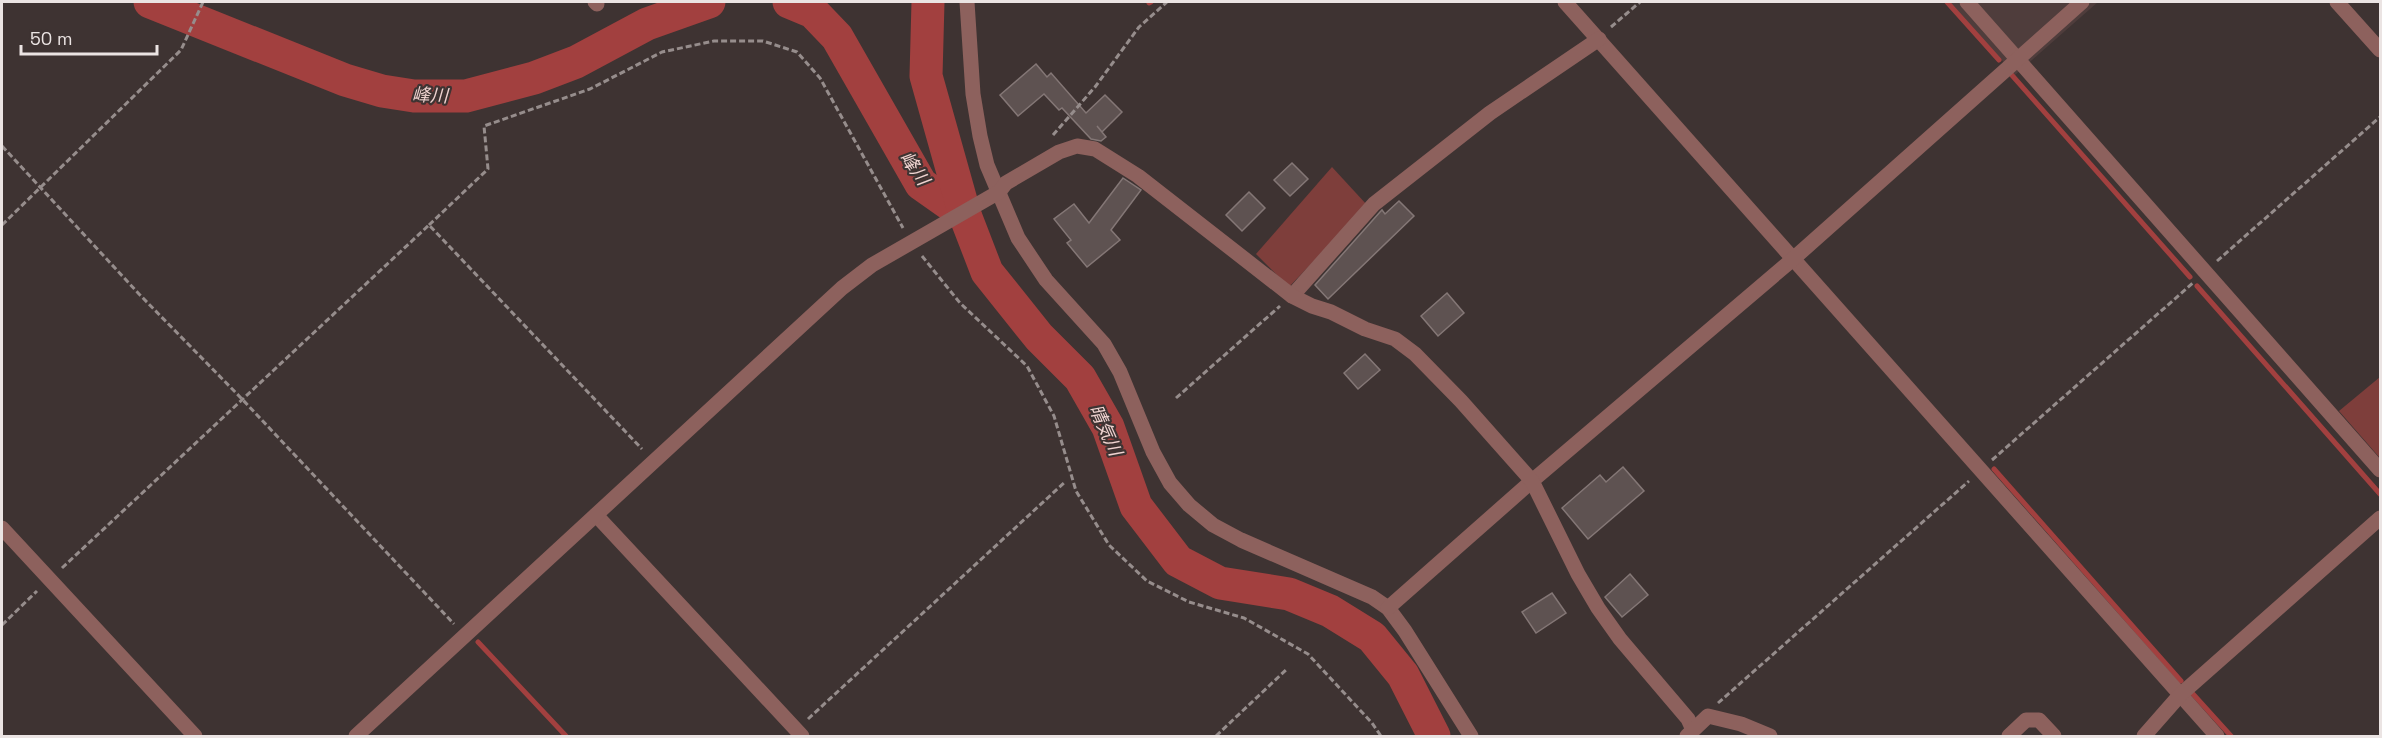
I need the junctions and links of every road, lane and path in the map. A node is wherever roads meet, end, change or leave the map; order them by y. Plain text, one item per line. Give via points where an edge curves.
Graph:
1 (202, 2) edge
2 (967, 2) edge
3 (1167, 2) edge
4 (1565, 2) edge
5 (1640, 2) edge
6 (1967, 2) edge
7 (2082, 2) edge
8 (2337, 2) edge
9 (1599, 39) junction
10 (2380, 50) edge
11 (2017, 58) junction
12 (2380, 117) edge
13 (2, 146) edge
14 (1047, 159) junction
15 (41, 188) junction
16 (994, 195) junction
17 (2, 225) edge
18 (429, 225) junction
19 (911, 242) junction
20 (1793, 259) junction
21 (2206, 271) junction
22 (1292, 296) junction
23 (1176, 398) dead end
24 (242, 399) junction
25 (654, 462) junction
26 (1981, 470) junction
27 (2380, 470) edge
28 (1066, 480) dead end
29 (1532, 481) junction
30 (596, 515) junction
31 (2380, 518) edge
32 (2, 528) edge
33 (49, 580) junction
34 (1388, 608) junction
35 (2, 625) edge
36 (465, 636) junction
37 (1288, 668) dead end
38 (2180, 694) junction
39 (1708, 716) junction
40 (799, 733) edge
41 (1690, 733) edge
42 (195, 736) edge
43 (356, 736) edge
44 (1215, 736) edge
45 (1381, 736) edge
46 (1471, 736) edge
47 (1770, 736) edge
48 (2009, 736) edge
49 (2054, 736) edge
50 (2144, 736) edge
51 (2217, 736) edge

1 - 15 path via 182,50
2 - 16 street via 973,94
3 - 14 path via 1139,27 1095,87 1048,141
4 - 9 street
5 - 9 path
6 - 11 street
7 - 11 street
8 - 10 street
9 - 20 street
9 - 22 street via 1490,113 1374,204
11 - 20 street
11 - 21 street
12 - 21 path
13 - 15 path
14 - 16 street via 1006,183
14 - 22 street via 1077,146 1095,149 1138,176
15 - 17 path
15 - 24 path
16 - 19 street
16 - 34 street via 1046,280 1104,344 1154,453 1170,483 1189,506 1241,540 1337,580
18 - 19 path via 488,169 484,126 590,89 662,52 714,41 763,41 797,52 820,78
18 - 24 path
18 - 25 path
19 - 25 street via 842,288
19 - 45 path via 960,303 1027,366 1054,416 1076,491 1109,545 1148,581 1189,602 1244,618 1308,654
20 - 26 street
20 - 29 street
21 - 26 path
21 - 27 street
22 - 23 path
22 - 29 street via 1395,339 1414,354
24 - 33 path
24 - 36 path
25 - 30 street
26 - 38 street
26 - 39 path
28 - 40 path
29 - 34 street
29 - 41 street via 1598,608 1688,719
30 - 36 street
30 - 40 street
31 - 38 street
32 - 33 street
33 - 35 path
33 - 42 street
34 - 46 street
36 - 43 street
37 - 44 path
38 - 50 street
38 - 51 street
39 - 41 street
39 - 47 street
48 - 49 street via 2026,720 2039,720

